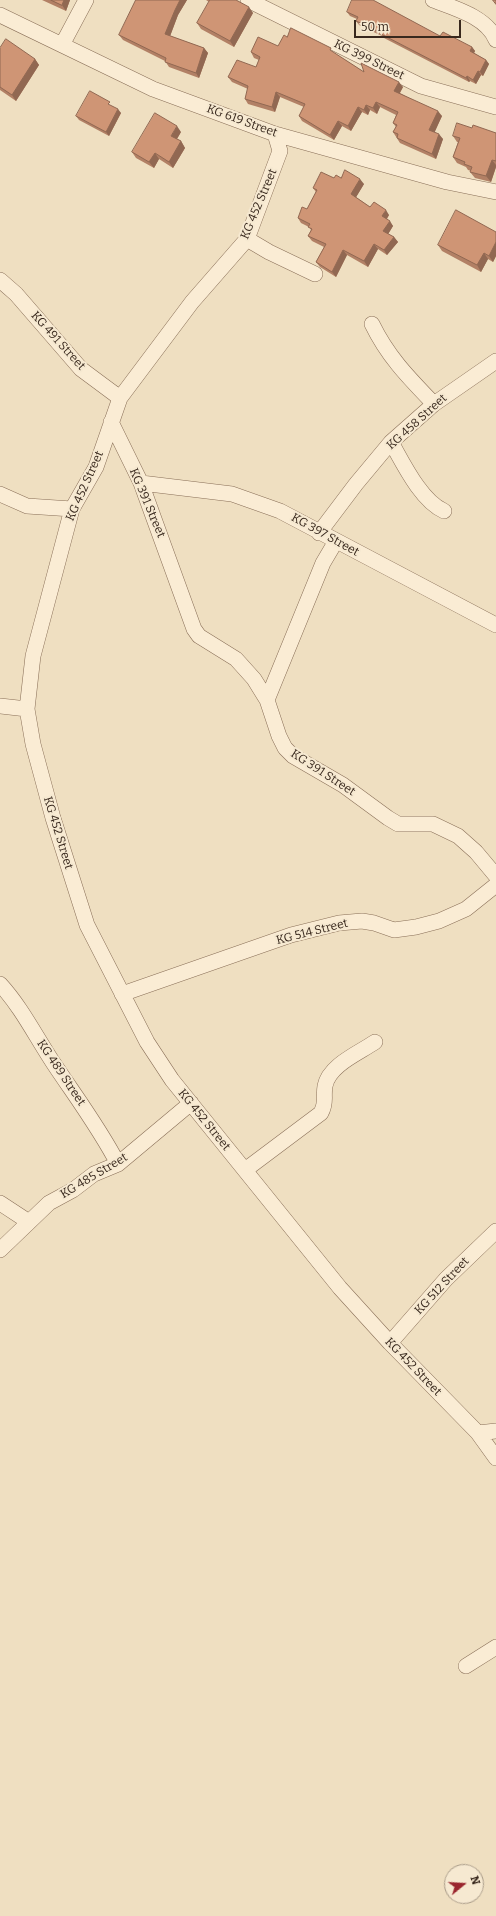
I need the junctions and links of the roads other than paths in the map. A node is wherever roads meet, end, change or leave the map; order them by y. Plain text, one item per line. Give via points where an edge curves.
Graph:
1 (86, 0) edge
2 (433, 0) edge
3 (255, 1) edge
4 (0, 15) edge
5 (496, 40) edge
6 (62, 45) junction
7 (496, 107) edge
8 (275, 134) junction
9 (496, 192) edge
10 (247, 239) junction
11 (315, 274) dead end
12 (0, 280) edge
13 (372, 324) dead end
14 (496, 361) edge
15 (120, 398) junction
16 (434, 404) junction
17 (111, 422) junction
18 (391, 442) junction
19 (141, 483) junction
20 (0, 494) edge
21 (72, 509) junction
22 (444, 511) dead end
23 (319, 533) junction
24 (336, 541) junction
25 (496, 625) edge
26 (267, 700) junction
27 (0, 706) edge
28 (27, 709) junction
29 (496, 876) edge
30 (496, 885) edge
31 (0, 984) edge
32 (122, 994) junction
33 (375, 1042) dead end
34 (191, 1103) junction
35 (118, 1164) junction
36 (245, 1170) junction
37 (0, 1203) edge
38 (29, 1222) junction
39 (496, 1231) edge
40 (0, 1250) edge
41 (390, 1343) junction
42 (496, 1431) edge
43 (478, 1433) junction
44 (496, 1458) edge
45 (496, 1647) edge
46 (466, 1666) dead end

1 - 6 street
2 - 5 street via 471,15 485,26
3 - 7 street, KG 399 Street via 421,86
4 - 6 street, KG 619 Street
6 - 8 street, KG 619 Street via 153,89
8 - 9 street, KG 619 Street via 447,182
8 - 10 street, KG 452 Street via 280,151
10 - 11 street
10 - 15 street, KG 452 Street via 192,302
12 - 15 street, KG 491 Street via 16,294 81,369
13 - 16 street via 398,366
14 - 16 street, KG 458 Street
15 - 17 street, KG 452 Street
16 - 18 street, KG 458 Street
17 - 19 street, KG 391 Street
17 - 21 street, KG 452 Street via 96,467
18 - 22 street via 410,475 435,507
18 - 23 street, KG 458 Street
19 - 23 street, KG 397 Street via 232,494 280,511
19 - 26 street, KG 391 Street via 194,630 199,636 236,659 254,679
20 - 21 street via 27,506
21 - 28 street, KG 452 Street via 33,656
23 - 24 street, KG 397 Street
24 - 25 street, KG 397 Street
24 - 26 street via 323,563
26 - 29 street, KG 391 Street via 279,736 293,756 343,785 398,824 433,824 458,836 476,852
27 - 28 street
28 - 32 street, KG 452 Street via 32,744 87,925
30 - 32 street, KG 514 Street via 466,909 439,921 394,930 374,922 339,923 291,935
31 - 35 street, KG 489 Street via 12,997 101,1133
32 - 34 street, KG 452 Street via 147,1042
33 - 36 street via 337,1067 330,1075 325,1086 326,1105 321,1113
34 - 35 street, KG 485 Street
34 - 36 street, KG 452 Street
35 - 38 street, KG 485 Street via 94,1174 73,1190 49,1203
36 - 41 street, KG 452 Street via 340,1288
37 - 38 street
38 - 40 street, KG 485 Street
39 - 41 street, KG 512 Street via 446,1279
41 - 43 street, KG 452 Street
42 - 43 street
43 - 44 street, KG 452 Street
45 - 46 street

